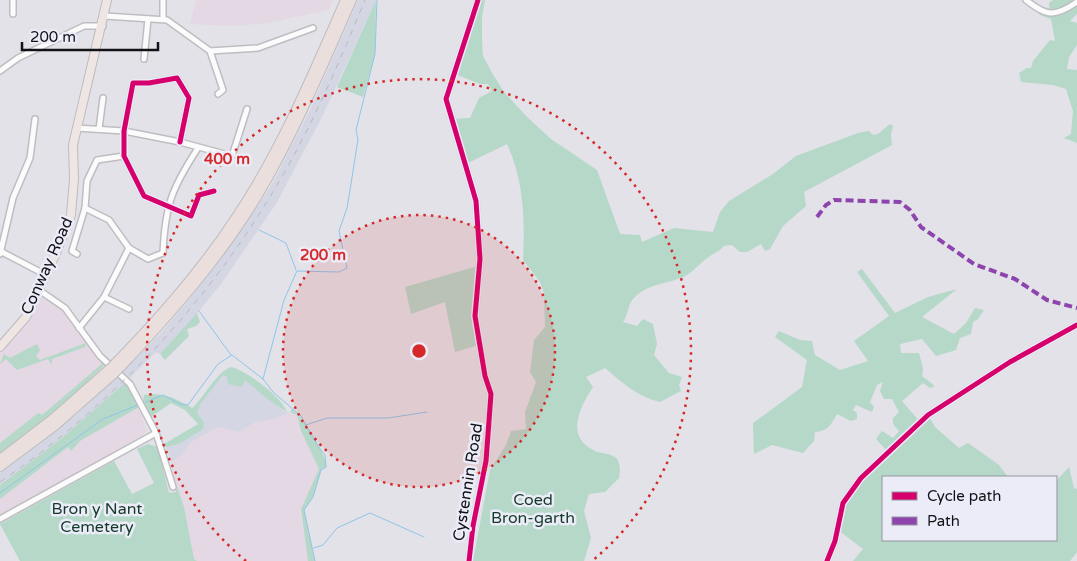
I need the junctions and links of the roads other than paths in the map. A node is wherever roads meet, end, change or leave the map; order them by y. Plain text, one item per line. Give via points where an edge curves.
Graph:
1 (12, 0) edge
2 (107, 0) edge
3 (163, 0) edge
4 (344, 0) edge
5 (352, 0) edge
6 (478, 0) edge
7 (1026, 0) edge
8 (1077, 2) edge
9 (13, 14) dead end
10 (105, 16) junction
11 (148, 19) junction
12 (163, 19) junction
13 (103, 26) junction
14 (313, 28) dead end
15 (210, 51) junction
16 (144, 59) dead end
17 (0, 71) edge
18 (218, 94) dead end
19 (103, 98) dead end
20 (247, 109) dead end
21 (35, 119) dead end
22 (76, 128) junction
23 (99, 129) junction
24 (124, 131) junction
25 (180, 142) junction
26 (198, 148) junction
27 (124, 156) junction
28 (214, 191) dead end
29 (167, 207) junction
30 (85, 208) junction
31 (129, 248) junction
32 (0, 252) edge
33 (77, 254) dead end
34 (46, 275) junction
35 (39, 290) junction
36 (104, 297) junction
37 (129, 309) dead end
38 (1077, 325) edge
39 (79, 328) junction
40 (0, 347) edge
41 (118, 365) junction
42 (111, 372) junction
43 (156, 433) junction
44 (0, 459) edge
45 (0, 467) edge
46 (173, 487) dead end
47 (0, 519) edge
48 (469, 561) edge
49 (827, 561) edge

1 - 9 street
2 - 10 main road, Conway Road
3 - 12 street
4 - 41 highway via 284,134 234,220 174,302
5 - 41 highway via 311,95 255,199 179,305
6 - 48 street, Cystennin Road via 446,99 476,201 480,260 475,310 492,403
7 - 8 street via 1053,14
10 - 11 street
10 - 13 main road, Conway Road
11 - 12 street
11 - 16 street
12 - 15 street
13 - 17 street via 84,26 18,58
13 - 22 main road, Conway Road
14 - 15 street via 258,48
15 - 18 street via 223,90
19 - 23 street
20 - 26 street via 232,156
21 - 32 street via 30,158 13,198
22 - 23 street
22 - 34 main road, Conway Road via 71,215
23 - 24 street
24 - 25 street
24 - 25 street via 133,83 149,84 177,78 189,98
24 - 27 street
25 - 26 street
26 - 29 street via 181,174
27 - 29 street via 144,196
27 - 30 street via 97,160 87,181
28 - 29 street via 198,195 191,216
29 - 31 street via 163,253 148,259
30 - 31 street via 109,220
30 - 33 street via 72,251
31 - 36 street
32 - 34 street
34 - 35 main road, Conway Road
35 - 39 street via 65,308
35 - 40 main road, Conway Road via 26,317
36 - 37 street
36 - 39 street
38 - 49 street via 1010,362 928,415 861,478 845,497
39 - 43 street via 100,356 130,384
41 - 42 highway, bridge
42 - 44 highway
42 - 45 highway via 55,426
43 - 46 street
43 - 47 street

